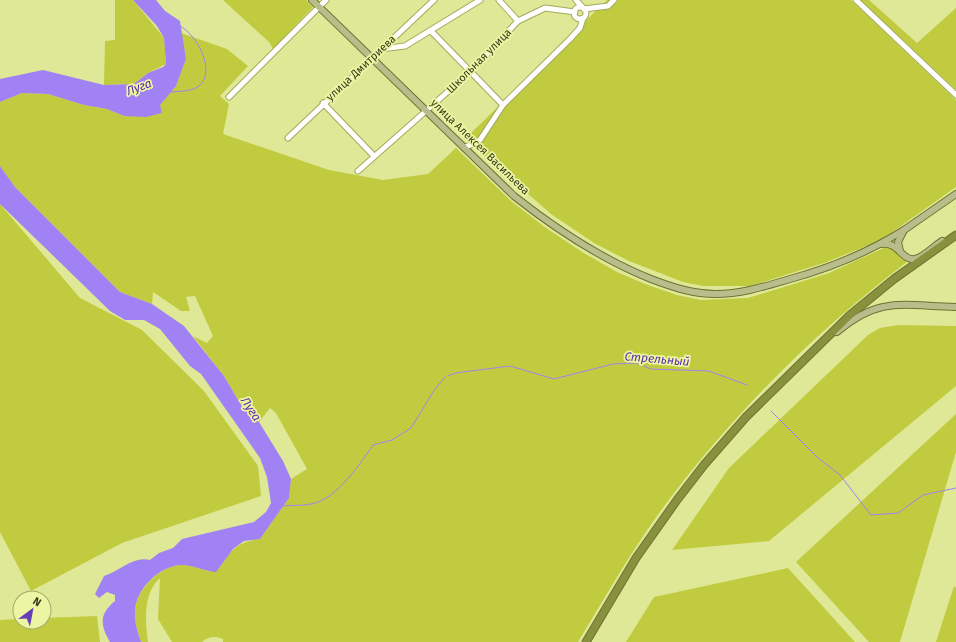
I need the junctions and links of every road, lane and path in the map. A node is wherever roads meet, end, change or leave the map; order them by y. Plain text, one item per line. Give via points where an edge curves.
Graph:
1 (312, 0) edge
2 (326, 0) edge
3 (434, 0) edge
4 (480, 0) edge
5 (500, 0) edge
6 (576, 0) edge
7 (614, 0) edge
8 (856, 0) edge
9 (319, 7) junction
10 (582, 7) junction
11 (575, 12) junction
12 (583, 18) junction
13 (518, 22) junction
14 (432, 31) junction
15 (382, 49) junction
16 (373, 57) junction
17 (470, 72) junction
18 (956, 95) edge
19 (229, 97) dead end
20 (323, 103) junction
21 (503, 105) junction
22 (427, 110) junction
23 (288, 138) dead end
24 (464, 148) junction
25 (374, 156) junction
26 (358, 171) dead end
27 (956, 194) edge
28 (904, 230) junction
29 (956, 231) edge
30 (956, 235) edge
31 (880, 244) junction
32 (900, 251) junction
33 (956, 307) edge
34 (760, 402) junction
35 (586, 642) edge

1 - 9 main road, улица Алексея Васильева
2 - 9 street
3 - 15 street, улица Дмитриева
4 - 14 street
5 - 13 street
6 - 10 street
7 - 10 street via 608,6
8 - 18 street
9 - 16 main road, улица Алексея Васильева
9 - 19 street
10 - 11 street
10 - 12 street via 586,14
11 - 12 street via 576,17
11 - 13 street, Школьная улица via 545,8
12 - 21 street via 580,28 570,39
13 - 17 street, Школьная улица
14 - 15 street via 405,46
14 - 17 street
15 - 16 street, улица Дмитриева
16 - 20 street, улица Дмитриева
16 - 22 main road, улица Алексея Васильева
17 - 21 street
17 - 22 street, Школьная улица
20 - 23 street, улица Дмитриева
20 - 25 street
21 - 24 street via 480,140
22 - 24 main road, улица Алексея Васильева
22 - 25 street, Школьная улица
24 - 31 main road, улица Алексея Васильева via 514,196 563,233 632,271 692,292 727,294 753,289 841,263
25 - 26 street, Школьная улица
27 - 28 main road, улица Алексея Васильева
28 - 31 main road, улица Алексея Васильева
28 - 32 main road via 898,242
29 - 32 main road via 916,259 906,257
30 - 34 highway via 894,279 850,315
31 - 32 main road via 892,244
33 - 34 main road via 898,304 882,306 861,315 836,333
34 - 35 highway via 676,500 633,563

